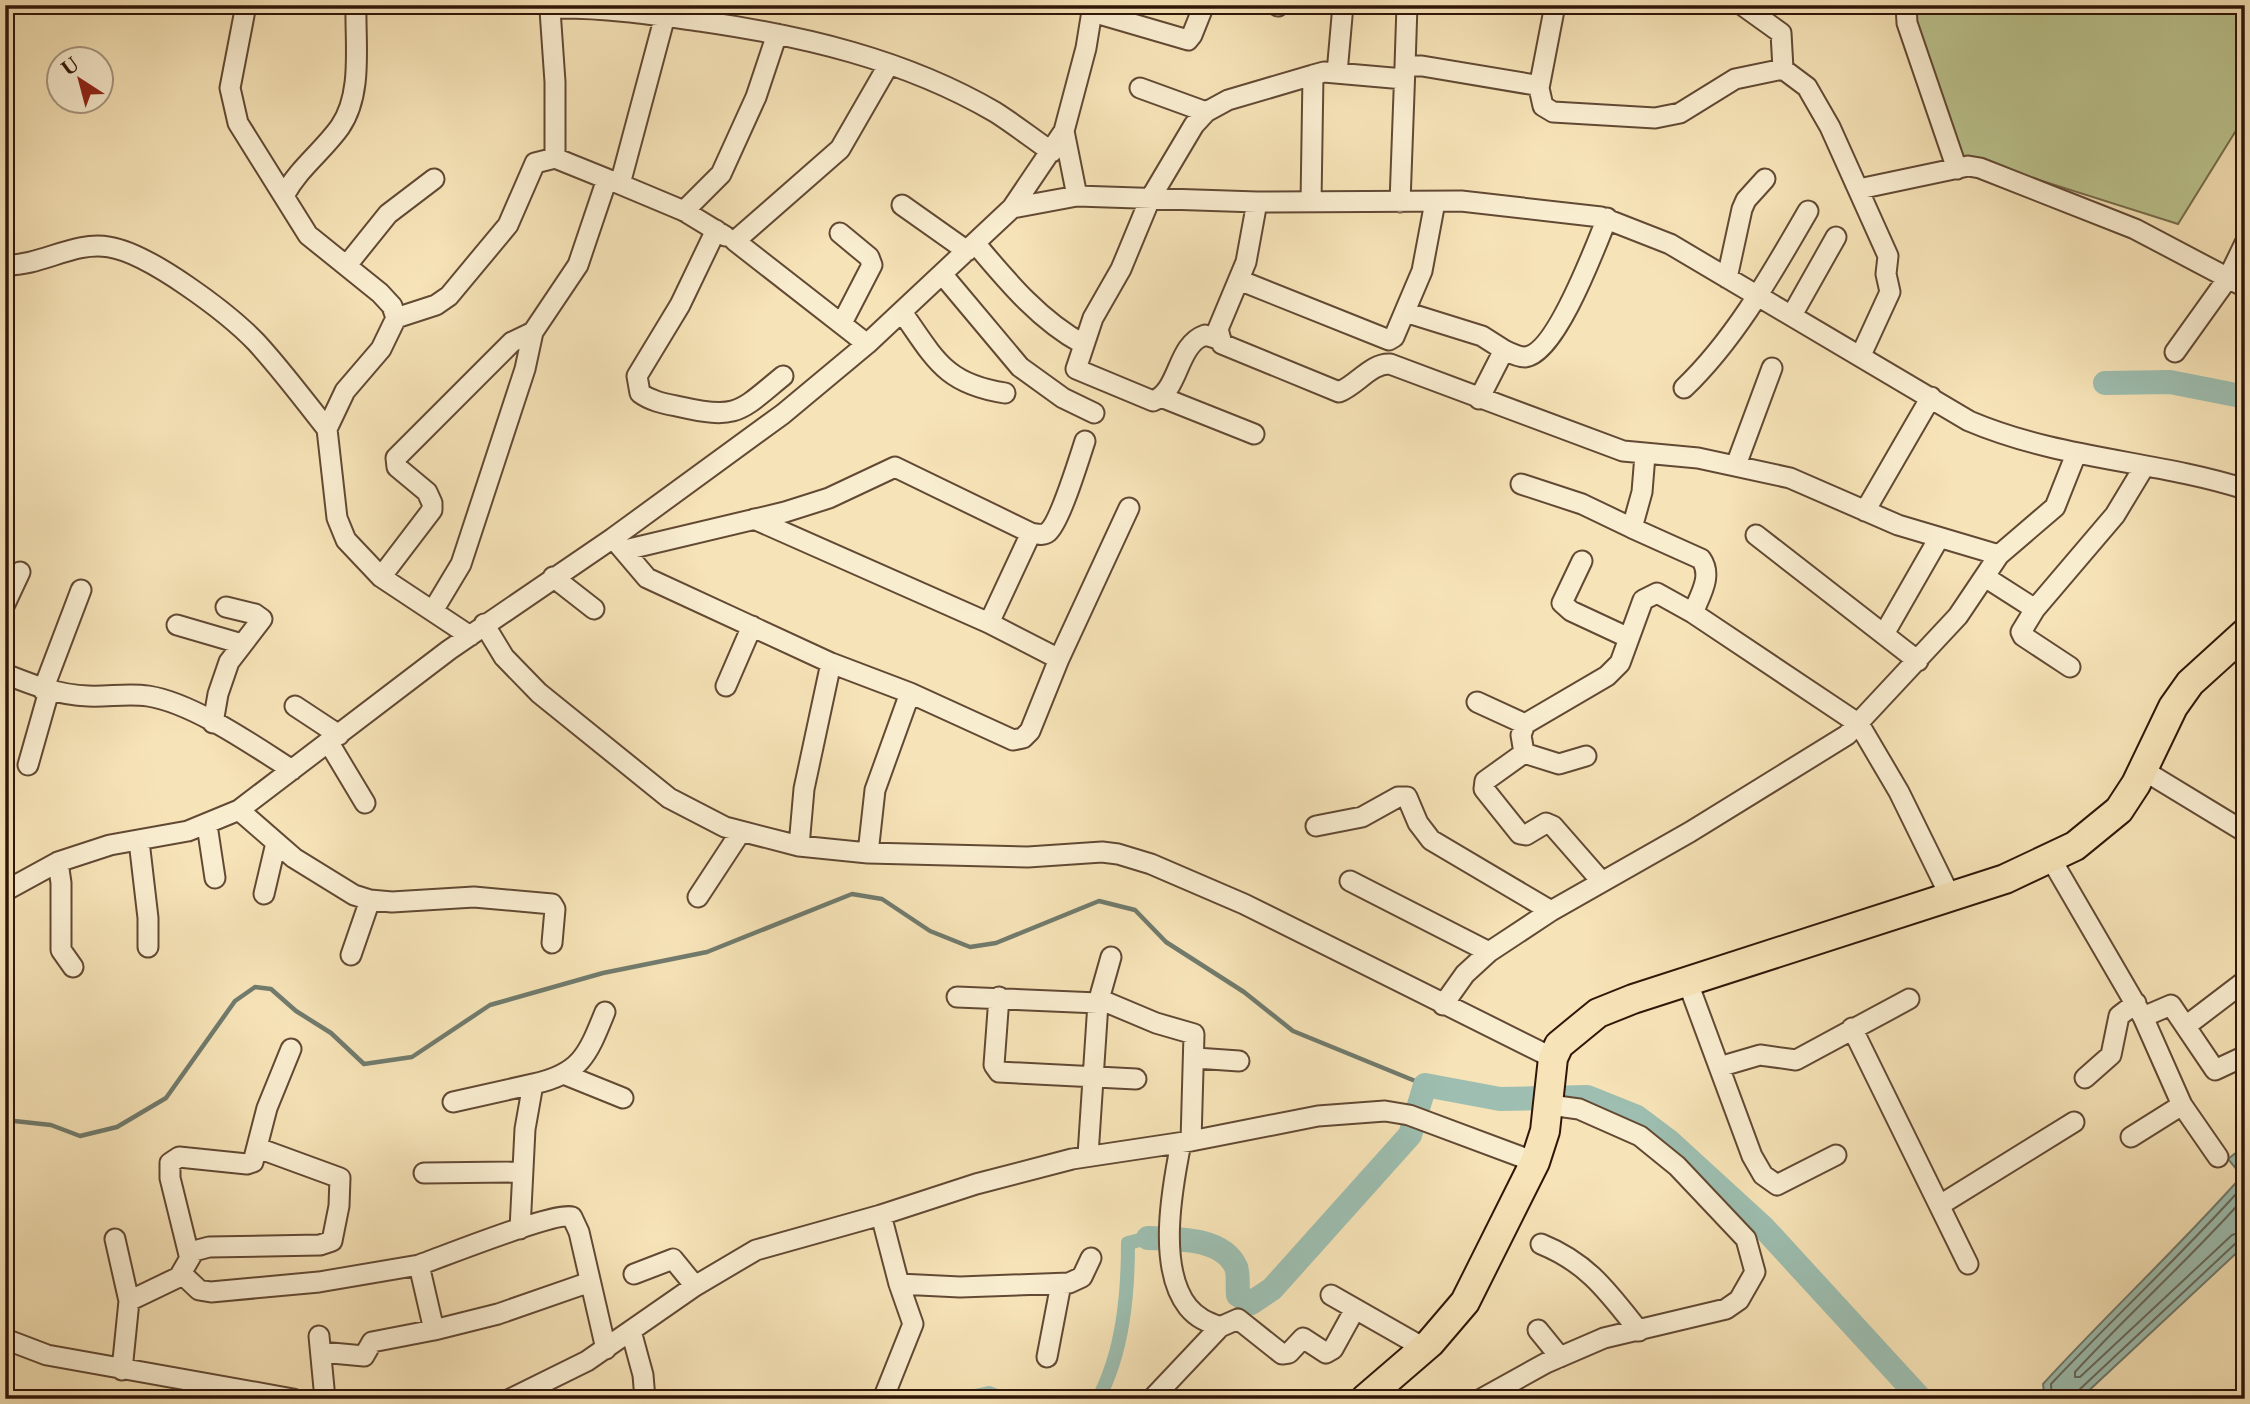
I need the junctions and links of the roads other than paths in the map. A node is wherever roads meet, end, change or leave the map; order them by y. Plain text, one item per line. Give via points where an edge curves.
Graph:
1 (246, 5) edge
2 (356, 5) edge
3 (1204, 5) edge
4 (1343, 5) edge
5 (1407, 5) edge
6 (1555, 5) edge
7 (1742, 5) edge
8 (1906, 5) edge
9 (550, 8) edge
10 (1093, 8) edge
11 (658, 12) edge
12 (777, 34) junction
13 (889, 64) junction
14 (1783, 69) junction
15 (1336, 73) junction
16 (1404, 73) junction
17 (1314, 75) junction
18 (1140, 88) dead end
19 (1539, 88) junction
20 (1206, 112) junction
21 (1064, 131) junction
22 (1052, 152) junction
23 (555, 158) junction
24 (1945, 171) junction
25 (434, 178) dead end
26 (1765, 179) dead end
27 (613, 181) junction
28 (1858, 189) junction
29 (285, 194) junction
30 (1077, 196) junction
31 (1150, 199) junction
32 (1257, 202) junction
33 (1311, 202) junction
34 (1399, 202) junction
35 (1435, 202) junction
36 (902, 205) dead end
37 (1012, 208) junction
38 (684, 211) junction
39 (1808, 211) dead end
40 (1607, 218) junction
41 (716, 230) junction
42 (840, 233) dead end
43 (1836, 237) dead end
44 (735, 241) junction
45 (2245, 243) edge
46 (971, 247) junction
47 (5, 265) edge
48 (347, 265) junction
49 (942, 274) junction
50 (1727, 278) junction
51 (1240, 280) junction
52 (2236, 282) edge
53 (1759, 296) junction
54 (902, 312) junction
55 (1405, 312) junction
56 (1792, 315) junction
57 (396, 318) junction
58 (842, 323) junction
59 (533, 332) junction
60 (1218, 339) junction
61 (867, 344) junction
62 (1083, 344) junction
63 (1504, 350) junction
64 (2175, 352) dead end
65 (1861, 355) junction
66 (1772, 368) dead end
67 (783, 376) dead end
68 (1684, 388) dead end
69 (1005, 393) dead end
70 (1161, 397) junction
71 (1931, 397) junction
72 (1479, 399) junction
73 (1094, 413) dead end
74 (327, 429) junction
75 (1254, 434) dead end
76 (1085, 441) dead end
77 (2076, 454) junction
78 (1646, 455) junction
79 (1736, 465) junction
80 (2144, 467) junction
81 (1521, 484) dead end
82 (2245, 489) edge
83 (1129, 508) dead end
84 (1864, 511) junction
85 (754, 519) junction
86 (1632, 528) junction
87 (1031, 533) junction
88 (1756, 535) dead end
89 (1939, 538) junction
90 (619, 544) junction
91 (1999, 555) junction
92 (1582, 561) dead end
93 (20, 572) dead end
94 (1984, 576) junction
95 (381, 577) junction
96 (553, 577) junction
97 (81, 590) dead end
98 (5, 604) edge
99 (226, 607) dead end
100 (434, 609) junction
101 (594, 609) dead end
102 (2035, 610) junction
103 (1693, 612) junction
104 (989, 623) junction
105 (177, 625) dead end
106 (752, 626) junction
107 (477, 630) junction
108 (1884, 634) junction
109 (1629, 638) junction
110 (2242, 642) edge
111 (243, 645) junction
112 (1059, 659) junction
113 (1918, 661) junction
114 (831, 663) junction
115 (2070, 667) dead end
116 (5, 674) edge
117 (726, 686) dead end
118 (46, 690) junction
119 (910, 694) junction
120 (1477, 702) dead end
121 (295, 706) dead end
122 (213, 723) junction
123 (1525, 724) junction
124 (1859, 724) junction
125 (334, 739) junction
126 (1524, 753) junction
127 (1586, 755) dead end
128 (28, 765) dead end
129 (292, 770) junction
130 (2143, 771) junction
131 (366, 803) dead end
132 (239, 810) junction
133 (207, 825) junction
134 (1316, 826) dead end
135 (740, 833) junction
136 (2244, 833) edge
137 (139, 841) junction
138 (276, 843) junction
139 (799, 846) junction
140 (868, 852) junction
141 (2051, 859) junction
142 (58, 862) junction
143 (215, 878) dead end
144 (1350, 881) dead end
145 (1602, 882) junction
146 (5, 891) edge
147 (264, 894) dead end
148 (1950, 896) junction
149 (698, 897) dead end
150 (370, 900) junction
151 (1551, 911) junction
152 (552, 943) dead end
153 (148, 947) dead end
154 (1489, 952) junction
155 (351, 955) dead end
156 (1111, 957) dead end
157 (72, 967) dead end
158 (2245, 981) edge
159 (1688, 983) junction
160 (957, 997) dead end
161 (999, 997) junction
162 (1909, 999) dead end
163 (1099, 1001) junction
164 (1443, 1005) junction
165 (2139, 1010) junction
166 (605, 1012) dead end
167 (2186, 1026) junction
168 (1852, 1028) junction
169 (290, 1049) dead end
170 (2245, 1056) edge
171 (1196, 1058) junction
172 (1239, 1061) dead end
173 (1719, 1067) junction
174 (566, 1075) junction
175 (1093, 1078) junction
176 (2085, 1078) dead end
177 (1136, 1079) dead end
178 (533, 1084) junction
179 (1552, 1086) junction
180 (624, 1098) dead end
181 (453, 1102) dead end
182 (2182, 1105) junction
183 (2074, 1122) dead end
184 (2131, 1137) dead end
185 (1186, 1142) junction
186 (258, 1148) junction
187 (1088, 1155) junction
188 (1836, 1155) dead end
189 (2218, 1157) dead end
190 (1535, 1162) junction
191 (522, 1171) junction
192 (424, 1173) dead end
193 (1940, 1205) junction
194 (881, 1215) junction
195 (520, 1230) junction
196 (115, 1239) dead end
197 (1541, 1244) dead end
198 (189, 1255) junction
199 (1091, 1258) dead end
200 (1968, 1264) dead end
201 (419, 1265) junction
202 (182, 1274) junction
203 (634, 1274) dead end
204 (590, 1282) junction
205 (899, 1284) junction
206 (1061, 1284) junction
207 (695, 1286) junction
208 (1331, 1295) dead end
209 (129, 1301) junction
210 (1355, 1309) junction
211 (1220, 1327) junction
212 (434, 1330) junction
213 (1538, 1330) dead end
214 (631, 1331) junction
215 (1639, 1331) junction
216 (5, 1339) edge
217 (1424, 1348) junction
218 (606, 1349) junction
219 (1047, 1357) dead end
220 (1560, 1357) junction
221 (122, 1370) junction
222 (220, 1392) edge
223 (293, 1399) edge
224 (325, 1399) edge
225 (510, 1399) edge
226 (645, 1399) edge
227 (883, 1399) edge
228 (1152, 1399) edge
229 (1365, 1399) edge
230 (1481, 1399) edge

1 - 29 street via 232,70 232,104 238,123
2 - 29 street via 351,105 340,127
3 - 10 street via 1188,40
4 - 15 street
5 - 16 street
6 - 19 street
7 - 14 street via 1780,33
8 - 24 street
9 - 11 street
9 - 23 street
10 - 21 street
11 - 12 street
11 - 27 street
12 - 13 street via 840,47
12 - 38 street via 756,97 721,174
13 - 22 street via 995,113
13 - 44 street via 840,149
14 - 19 street via 1735,79 1679,113 1655,118 1553,112 1544,106
14 - 28 street via 1807,87
15 - 16 street
15 - 17 street
16 - 19 street via 1422,66
16 - 34 street
17 - 20 street via 1228,100
17 - 33 street
18 - 20 street
20 - 31 street
21 - 22 street
21 - 30 street
22 - 37 street
23 - 27 street
23 - 57 street via 535,163 508,225 457,287 436,305
24 - 28 street
24 - 52 street via 1968,166 1994,171 2135,229
25 - 48 street via 388,214
26 - 50 street via 1742,209
27 - 38 street
27 - 59 street via 578,265
28 - 65 street via 1888,256 1890,292
29 - 48 street via 308,235
30 - 31 street
30 - 37 street
31 - 32 street
31 - 62 street
32 - 33 street
32 - 51 street
33 - 34 street
34 - 35 street
35 - 40 street via 1520,206
35 - 55 street via 1422,271
36 - 46 street
37 - 46 street
38 - 41 street
39 - 53 street
40 - 50 street via 1670,244
40 - 63 street via 1578,291 1551,334 1526,357
41 - 44 street
41 - 67 street via 680,305 637,376 640,393 664,404 721,415 753,401
42 - 58 street via 869,257 872,265
43 - 56 street
44 - 58 street
45 - 52 street
46 - 49 street
46 - 62 street via 1061,332
47 - 74 street via 35,263 82,247 129,253 181,284 256,342
48 - 57 street via 380,293
49 - 54 street
49 - 73 street via 1020,367 1063,398
50 - 53 street
51 - 55 street via 1384,339 1394,337
51 - 60 street via 1223,315
52 - 64 street
53 - 56 street
53 - 68 street
54 - 61 street
54 - 69 street via 948,373 975,389
55 - 63 street via 1482,336
56 - 65 street
57 - 74 street via 381,349 345,391
58 - 61 street
59 - 95 street via 512,342 396,458 397,467 429,496 432,510
59 - 100 street via 461,564
60 - 70 street via 1205,335 1192,343
60 - 72 street via 1329,391 1348,389 1382,363
61 - 90 street
62 - 70 street via 1076,365 1079,372 1150,401
63 - 72 street
65 - 71 street
66 - 79 street
70 - 75 street
71 - 77 street via 1969,421 2006,436
71 - 84 street
72 - 78 street via 1608,446
74 - 95 street via 337,519 346,540
76 - 87 street via 1051,529
77 - 80 street
77 - 91 street via 2055,507
78 - 79 street
78 - 86 street
79 - 84 street via 1790,478
80 - 82 street
80 - 102 street via 2115,515
81 - 86 street via 1582,504
83 - 112 street
84 - 89 street
85 - 87 street via 829,498 895,467
85 - 90 street
85 - 104 street
86 - 103 street via 1706,565 1707,576
87 - 104 street
88 - 108 street
89 - 91 street
89 - 108 street
90 - 96 street
90 - 106 street via 647,578
91 - 94 street
92 - 109 street via 1562,603
93 - 98 street
94 - 102 street
94 - 113 street via 1958,616
95 - 100 street
96 - 101 street
96 - 107 street
97 - 118 street
99 - 111 street via 262,619
100 - 107 street
102 - 115 street via 2021,634
103 - 109 street via 1657,593 1648,595
103 - 124 street
104 - 112 street
105 - 111 street
106 - 114 street
106 - 117 street
107 - 125 street
107 - 135 street via 519,676 628,768 701,817
108 - 113 street
109 - 123 street via 1620,663 1607,676
110 - 130 highway via 2190,682
111 - 122 street via 223,676
112 - 119 street via 1023,738 1013,740
113 - 124 street
114 - 119 street
114 - 139 street via 804,789
116 - 118 street
118 - 122 street via 148,696
118 - 128 street
119 - 140 street via 875,790
120 - 123 street
121 - 125 street
122 - 129 street
123 - 126 street via 1521,735
124 - 145 street
124 - 148 street via 1899,792
125 - 129 street
125 - 131 street
126 - 127 street via 1559,764
126 - 145 street via 1485,781 1484,789 1520,834 1546,823 1553,826
129 - 132 street
130 - 136 street
130 - 141 highway via 2119,810
132 - 133 street
132 - 138 street
133 - 137 street
133 - 143 street
134 - 151 street via 1362,817 1398,797 1407,797 1431,840
135 - 139 street
135 - 149 street
137 - 142 street
137 - 153 street
138 - 147 street
138 - 150 street via 335,884
139 - 140 street
140 - 164 street via 1028,857 1118,854 1244,904
141 - 148 highway
141 - 165 street
142 - 146 street
142 - 157 street via 61,950
144 - 154 street
145 - 151 street
148 - 159 highway
150 - 152 street via 474,897 547,902 555,909
150 - 155 street
151 - 154 street
154 - 164 street via 1465,974
156 - 163 street
158 - 167 street
159 - 173 street
159 - 179 highway via 1598,1013 1559,1045
160 - 161 street
161 - 163 street
161 - 175 street via 996,1070
162 - 168 street
163 - 171 street via 1190,1031 1196,1041
163 - 175 street
164 - 179 street
165 - 167 street via 2171,1005
165 - 176 street via 2119,1016 2111,1055
165 - 182 street
166 - 174 street via 591,1046
167 - 170 street via 2215,1070
168 - 173 street via 1796,1060 1760,1055
168 - 193 street
169 - 186 street via 267,1108
171 - 172 street
171 - 185 street
173 - 188 street via 1752,1156 1771,1182 1777,1185
174 - 178 street
174 - 180 street
175 - 177 street
175 - 187 street
178 - 181 street
178 - 191 street
179 - 190 highway
179 - 215 street via 1579,1110 1640,1136 1677,1166 1746,1239 1755,1272 1739,1300 1726,1309
182 - 184 street
182 - 189 street
183 - 193 street
185 - 187 street
185 - 190 street via 1365,1111 1417,1118
185 - 211 street via 1171,1211 1169,1240 1175,1276 1186,1305 1198,1317
186 - 198 street via 247,1164 173,1158 169,1170
186 - 198 street via 340,1178 332,1241 209,1247
187 - 194 street via 975,1184
190 - 217 highway via 1465,1302
191 - 192 street
191 - 195 street
193 - 200 street
194 - 205 street
194 - 207 street via 756,1250
195 - 201 street
195 - 204 street via 559,1216 572,1217
196 - 209 street
197 - 215 street via 1583,1266
198 - 202 street
199 - 206 street via 1082,1277
201 - 202 street via 319,1283 211,1292 199,1290
201 - 212 street
202 - 209 street
203 - 207 street via 673,1259
204 - 212 street via 498,1314
204 - 218 street
205 - 206 street
205 - 227 street via 913,1324
206 - 219 street
207 - 214 street
208 - 210 street
209 - 221 street
210 - 211 street via 1333,1349 1326,1353 1303,1338 1282,1354 1238,1319
210 - 217 street
211 - 228 street
212 - 224 street via 372,1342 364,1356 320,1344
213 - 220 street
214 - 218 street
214 - 226 street
215 - 220 street via 1604,1338
216 - 221 street via 47,1355
217 - 229 highway
218 - 225 street
220 - 230 street
221 - 222 street
222 - 223 street

